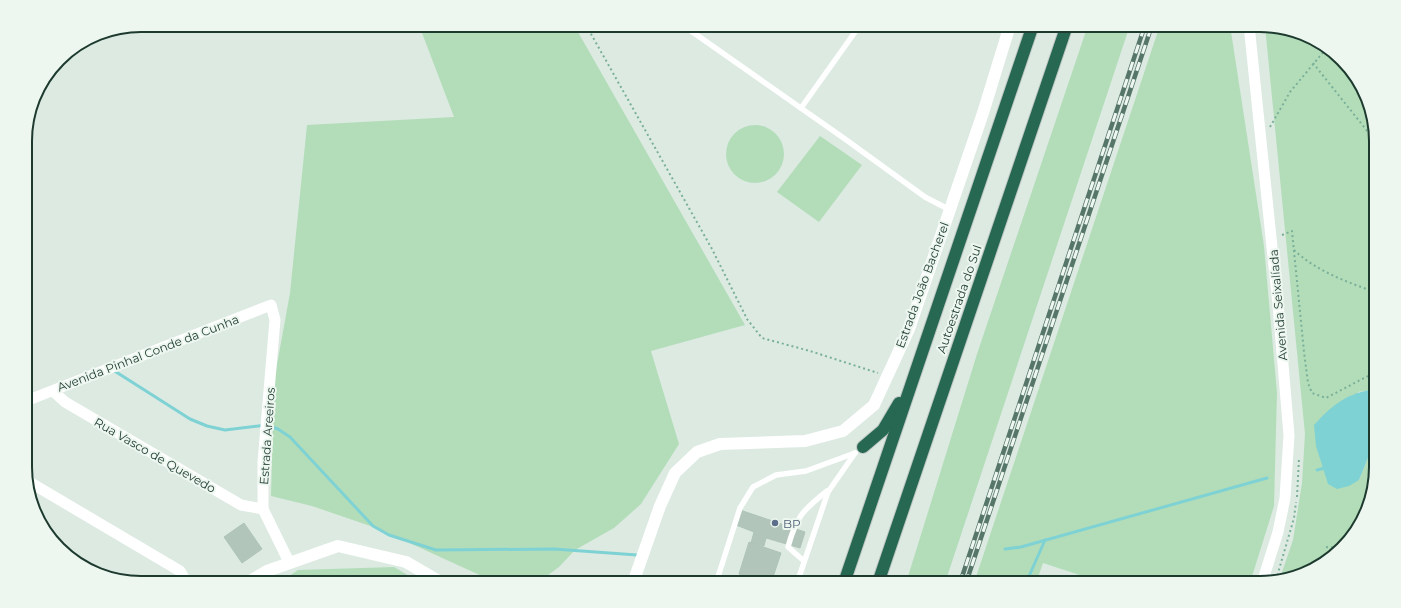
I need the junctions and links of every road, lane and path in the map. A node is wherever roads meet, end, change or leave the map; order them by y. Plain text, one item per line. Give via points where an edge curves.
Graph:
1 (590, 32) edge
2 (693, 32) edge
3 (855, 32) edge
4 (1008, 32) edge
5 (1031, 32) edge
6 (1065, 32) edge
7 (1250, 32) edge
8 (1323, 52) edge
9 (1313, 63) junction
10 (801, 108) junction
11 (1270, 127) dead end
12 (1368, 133) edge
13 (950, 210) junction
14 (1281, 236) dead end
15 (1294, 249) junction
16 (1369, 289) edge
17 (271, 305) joint
18 (918, 362) junction
19 (1369, 373) edge
20 (887, 376) junction
21 (1368, 376) joint
22 (53, 391) junction
23 (32, 399) edge
24 (859, 450) junction
25 (34, 485) edge
26 (829, 490) junction
27 (263, 509) junction
28 (1326, 547) dead end
29 (1333, 548) edge
30 (804, 561) junction
31 (289, 562) junction
32 (183, 576) edge
33 (258, 576) edge
34 (430, 576) edge
35 (635, 576) edge
36 (720, 576) edge
37 (799, 576) edge
38 (846, 576) edge
39 (880, 576) edge
40 (1264, 576) edge

1 - 20 path via 712,249 747,319 762,338
2 - 10 lane
3 - 10 lane
4 - 13 street, Estrada João Bacherel
5 - 18 highway, Autoestrada do Sul
6 - 39 highway, Autoestrada do Sul
7 - 40 street, Avenida Seixalíada via 1289,435 1285,498
8 - 9 path
9 - 11 path via 1290,92
9 - 12 path
10 - 13 lane via 925,197
13 - 20 street, Estrada João Bacherel via 909,329
14 - 15 path via 1292,231
15 - 16 path via 1307,262 1323,271
15 - 21 path via 1308,383 1312,393 1326,398
17 - 22 street, Avenida Pinhal Conde da Cunha
17 - 27 street, Estrada Areeiros via 275,320 263,462
18 - 24 highway via 898,406 883,430
18 - 38 highway, Autoestrada do Sul
19 - 21 path
20 - 35 street, Estrada João Bacherel via 874,405 843,431 805,441 720,444 697,452 675,473 660,506
22 - 23 street, Avenida Pinhal Conde da Cunha
22 - 27 street, Rua Vasco de Quevedo via 65,402 241,505
24 - 26 lane
24 - 36 lane via 806,471 776,476 753,487 740,508
25 - 32 street via 180,572
26 - 30 lane
26 - 30 lane via 805,510 793,532 788,547
27 - 31 street, Estrada Areeiros
28 - 29 path
30 - 37 lane
31 - 33 street
31 - 34 street via 338,546 406,562

